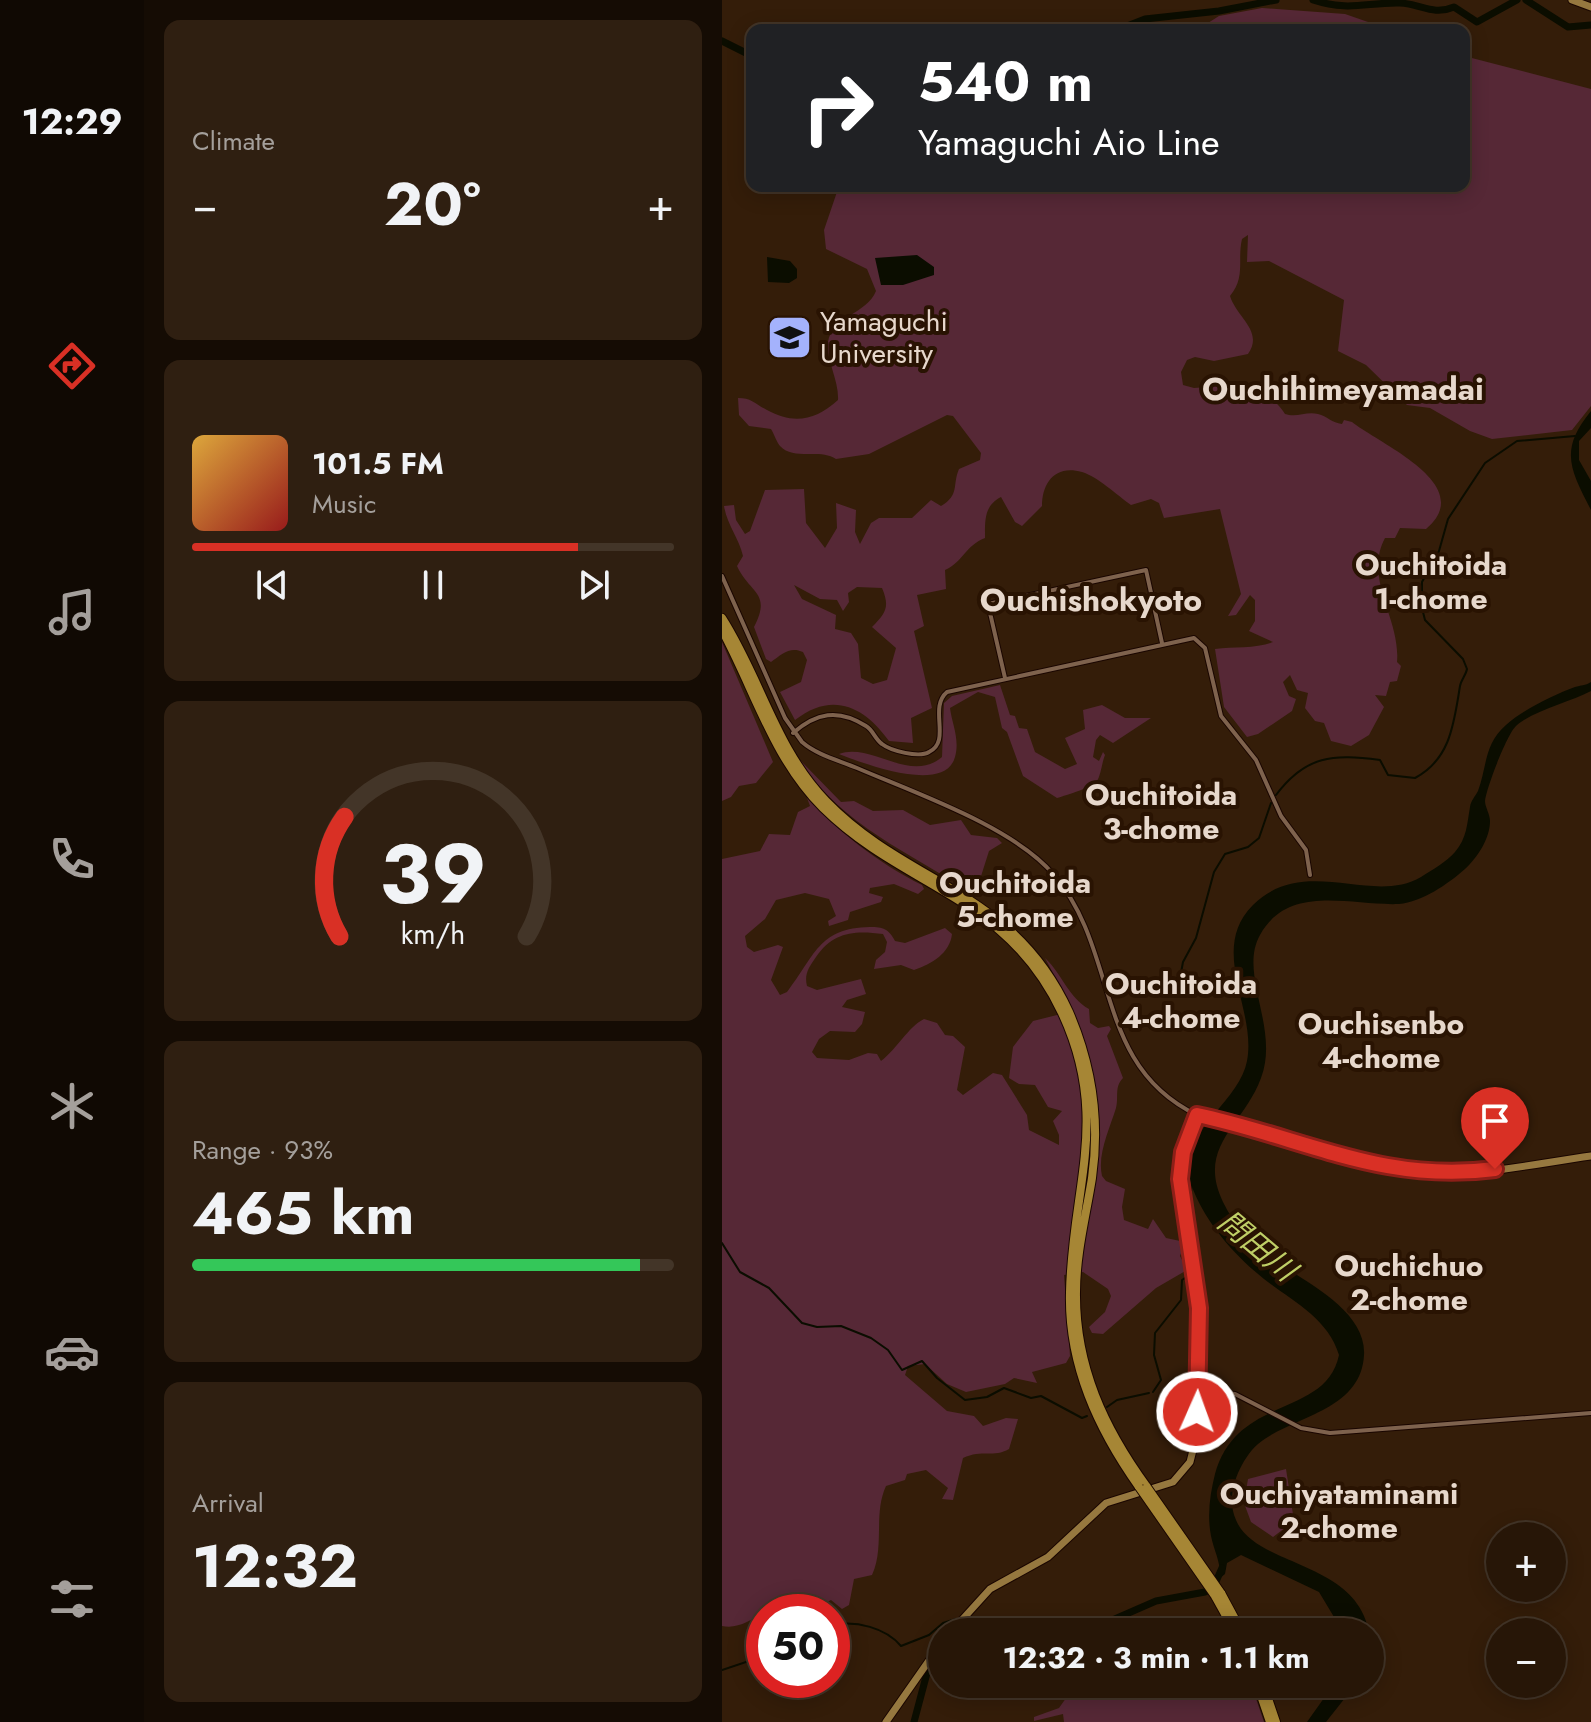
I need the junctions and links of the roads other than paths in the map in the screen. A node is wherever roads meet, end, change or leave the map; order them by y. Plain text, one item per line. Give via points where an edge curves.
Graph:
1 (1572, 0) edge
2 (1591, 7) edge
3 (722, 576) edge
4 (722, 618) edge
5 (722, 630) edge
6 (1162, 643) junction
7 (1005, 678) junction
8 (793, 733) junction
9 (1310, 875) dead end
10 (1197, 1115) junction
11 (1591, 1156) edge
12 (1198, 1390) junction
13 (1591, 1413) edge
14 (1143, 1487) junction
15 (1218, 1594) junction
16 (964, 1618) edge
17 (1229, 1618) edge
18 (1233, 1618) edge
19 (928, 1662) edge
20 (1262, 1698) edge
21 (1268, 1698) edge
22 (886, 1722) edge
23 (1270, 1722) edge
24 (1276, 1722) edge

1 - 2 main road
3 - 8 street
4 - 14 highway via 779,738 814,789 863,832 1003,923 1038,961 1069,1012 1084,1055 1095,1122 1077,1270 1080,1347 1105,1420
5 - 14 highway via 774,741 810,794 859,838 999,928 1033,965 1062,1013 1084,1079 1088,1122 1070,1291 1074,1348 1099,1422
6 - 7 street
6 - 7 street via 1146,570 988,604
6 - 9 street via 1189,638 1202,643 1221,716 1256,760 1281,816 1306,850
7 - 8 street via 943,695 938,704 939,740 925,754 885,746 865,725 826,715 814,716
8 - 10 street via 814,751 1004,835 1042,862 1078,910 1141,1073 1168,1100
10 - 11 main road via 1423,1174 1461,1174
10 - 12 main road via 1183,1152 1180,1179 1197,1285
12 - 13 street via 1235,1394 1301,1428 1344,1432
12 - 16 main road via 1193,1455 1179,1477 1167,1486 1106,1503 1048,1557 990,1589
14 - 15 highway, bridge
15 - 17 highway
15 - 18 highway
19 - 22 main road
20 - 23 highway
21 - 24 highway

